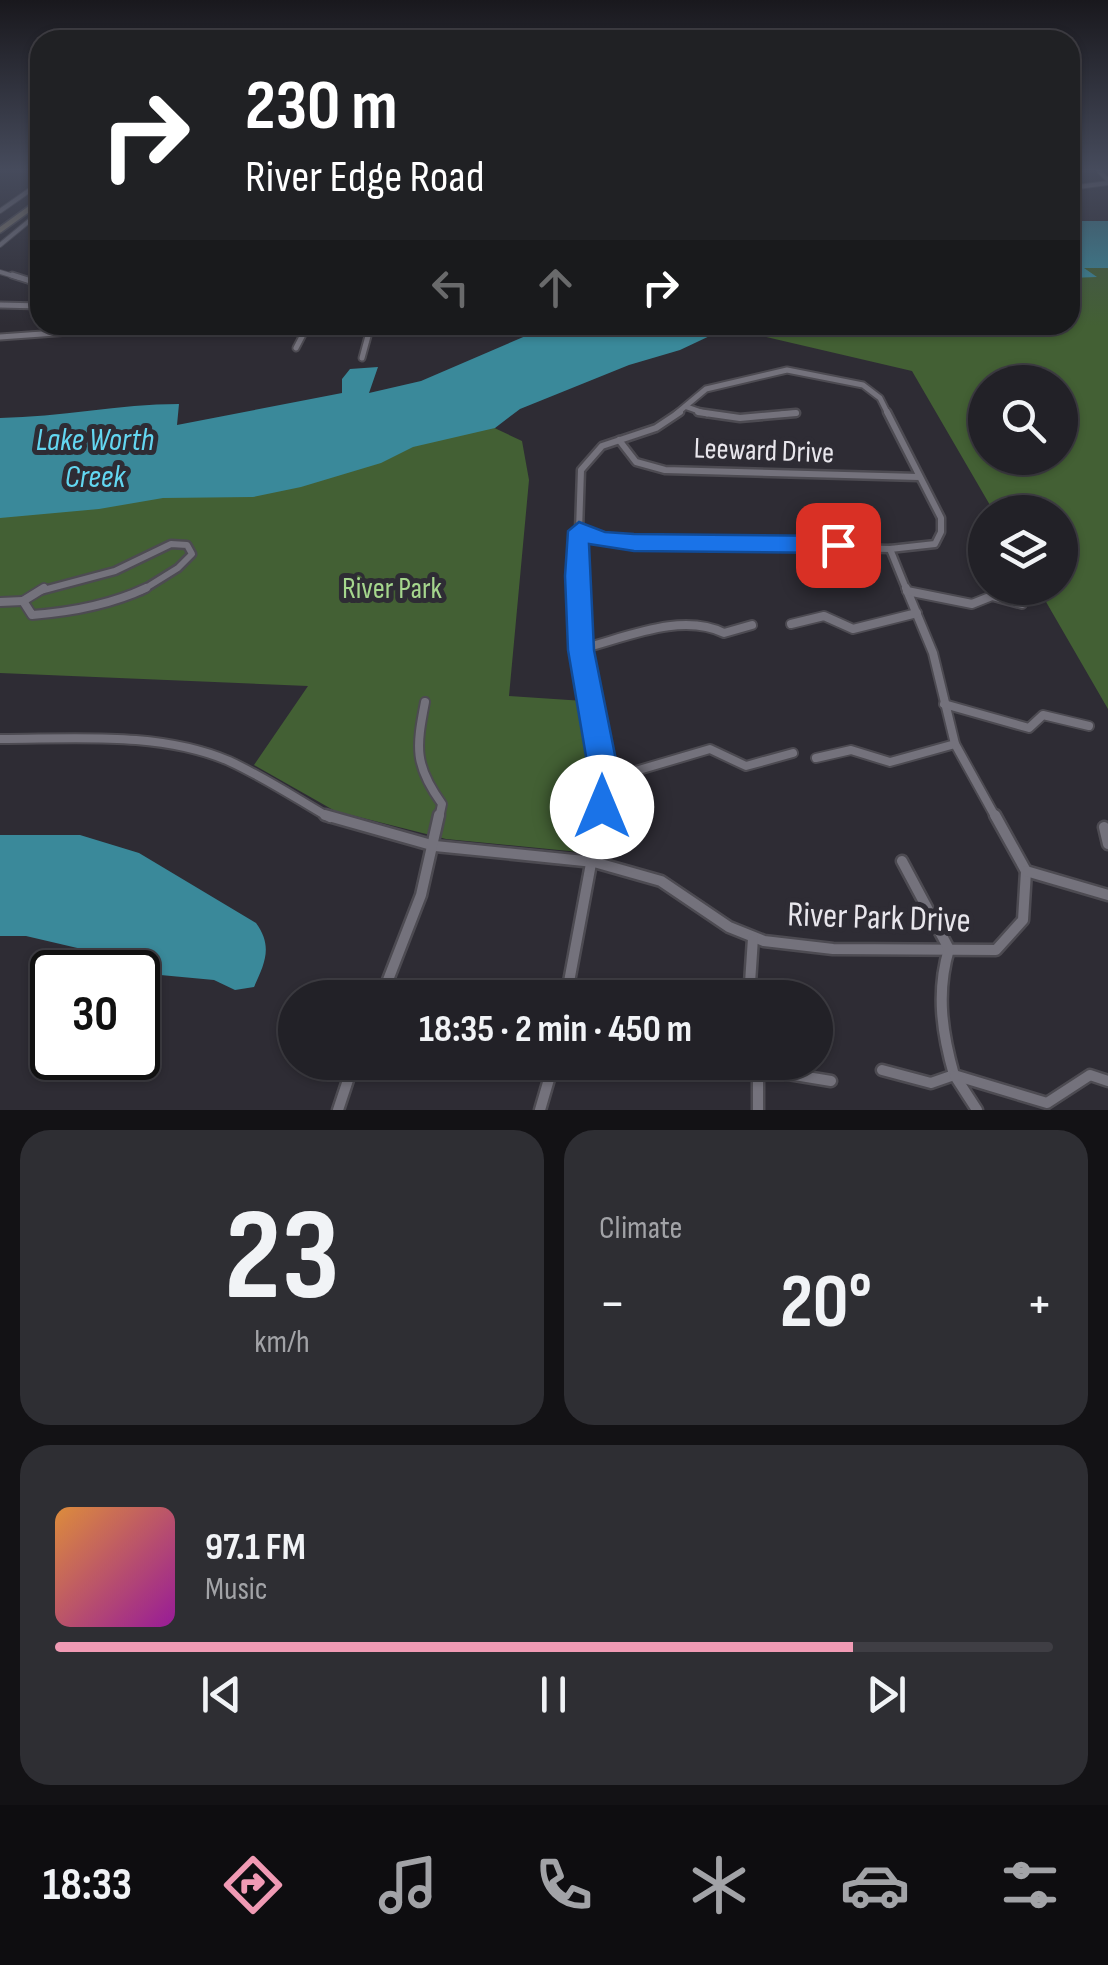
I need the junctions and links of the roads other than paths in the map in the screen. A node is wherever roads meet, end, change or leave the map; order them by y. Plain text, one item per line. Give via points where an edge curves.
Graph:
1 (27, 223) edge
2 (0, 245) edge
3 (0, 272) edge
4 (30, 281) edge
5 (0, 305) edge
6 (30, 306) edge
7 (30, 334) edge
8 (303, 335) edge
9 (368, 335) edge
10 (0, 337) edge
11 (296, 348) dead end
12 (362, 358) dead end
13 (687, 407) junction
14 (796, 412) dead end
15 (620, 440) junction
16 (919, 477) junction
17 (579, 531) junction
18 (890, 549) junction
19 (906, 590) junction
20 (23, 601) junction
21 (0, 602) edge
22 (968, 603) edge
23 (917, 613) junction
24 (791, 624) dead end
25 (752, 625) dead end
26 (581, 650) junction
27 (425, 702) dead end
28 (942, 704) junction
29 (1089, 726) dead end
30 (0, 739) edge
31 (955, 744) junction
32 (793, 753) dead end
33 (816, 758) dead end
34 (605, 780) junction
35 (1104, 827) dead end
36 (1108, 844) edge
37 (435, 846) junction
38 (594, 862) junction
39 (902, 862) dead end
40 (1026, 871) junction
41 (1108, 895) edge
42 (753, 938) junction
43 (949, 949) junction
44 (388, 980) edge
45 (570, 980) edge
46 (750, 980) edge
47 (882, 1070) dead end
48 (954, 1076) junction
49 (348, 1080) edge
50 (549, 1080) edge
51 (757, 1080) edge
52 (825, 1080) edge
53 (830, 1081) dead end
54 (1108, 1081) edge
55 (338, 1110) edge
56 (540, 1110) edge
57 (758, 1110) edge
58 (976, 1110) edge

1 - 2 street
3 - 4 street
5 - 6 street
7 - 10 street
8 - 11 street
9 - 12 street
13 - 14 street via 751,417
13 - 15 street via 656,428
13 - 16 street via 706,388 787,370 850,381 880,398
15 - 16 street, Leeward Drive via 636,462 665,470
15 - 17 street via 602,446 581,470
16 - 18 street via 941,518 941,532 935,544
17 - 18 street via 634,543
17 - 26 street
18 - 19 street
19 - 22 street
19 - 23 street
20 - 20 street via 47,586 115,571 171,544 187,545 192,554 180,569 85,611 32,614
20 - 21 street
23 - 24 street via 853,629 824,616
23 - 28 street via 933,652
25 - 26 street via 724,632 689,623
26 - 34 street
27 - 37 street via 415,754 421,777 442,804
28 - 29 street via 1029,728 1043,715
28 - 31 street
30 - 37 street, River Park Drive via 111,739 185,748 228,761 330,818
31 - 33 street via 911,760 890,762 851,750
31 - 40 street
32 - 34 street via 746,766 710,749
34 - 38 street
35 - 36 street
37 - 38 street, River Park Drive
37 - 44 street
38 - 42 street, River Park Drive via 662,881
38 - 45 street
39 - 43 street
40 - 41 street
40 - 43 street, River Park Drive via 1026,906 1015,932 996,950
42 - 43 street, River Park Drive via 834,948
42 - 46 street
43 - 48 street via 942,969 943,1038
47 - 48 street via 931,1083
48 - 54 street via 1046,1103 1090,1076
48 - 58 street
49 - 55 street
50 - 56 street
51 - 57 street
52 - 53 street

